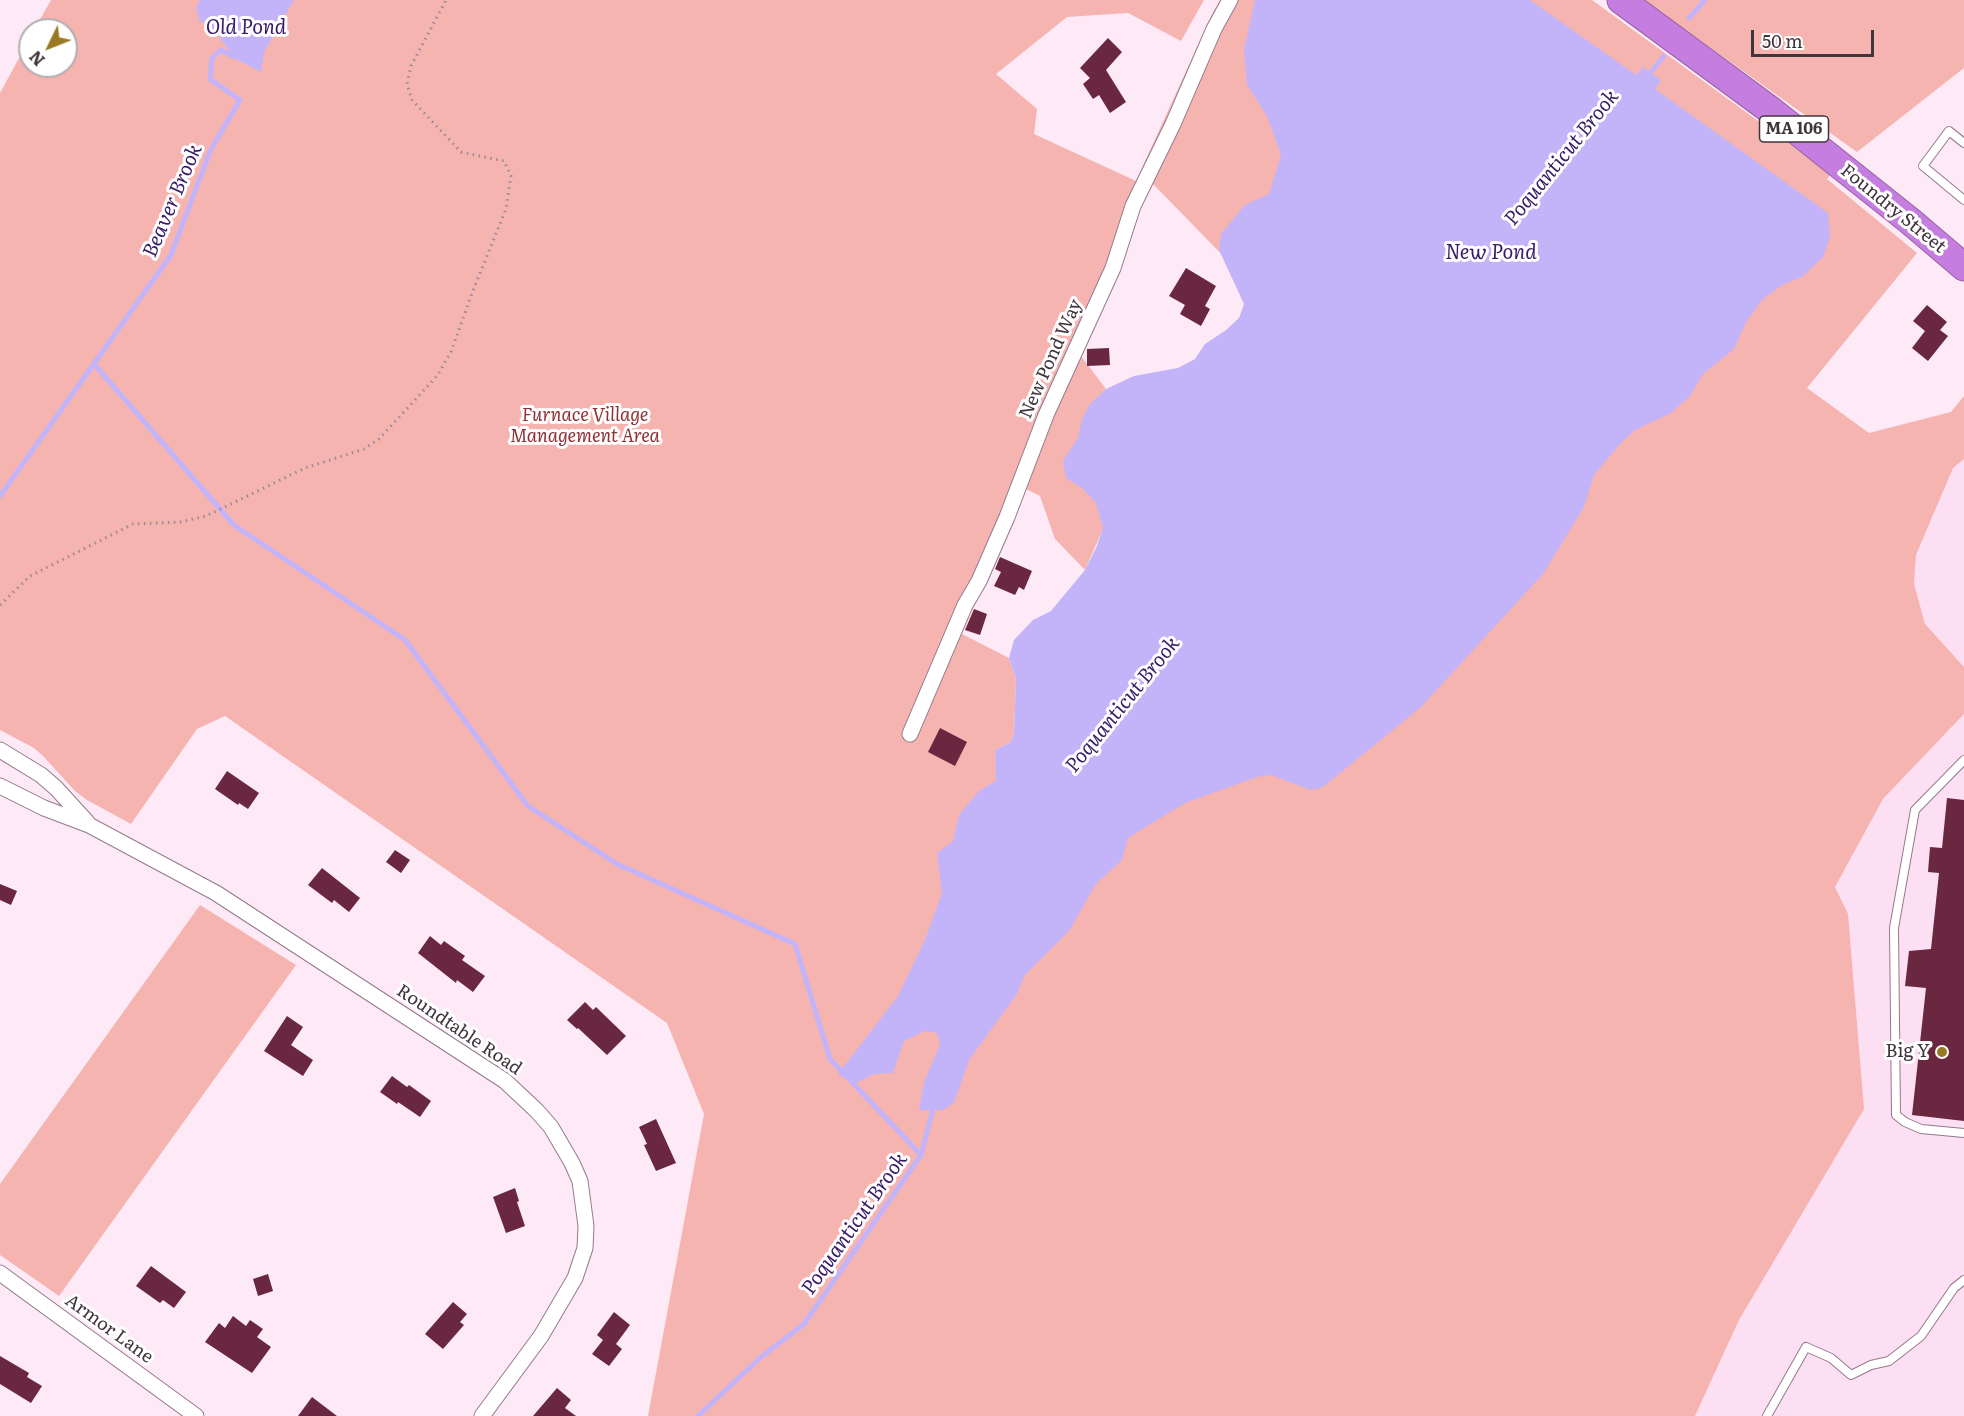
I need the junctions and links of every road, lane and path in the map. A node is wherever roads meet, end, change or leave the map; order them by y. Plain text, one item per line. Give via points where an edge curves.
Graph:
1 (446, 0) edge
2 (1230, 0) edge
3 (1621, 0) edge
4 (1964, 143) edge
5 (1964, 200) edge
6 (1963, 265) edge
7 (0, 605) edge
8 (910, 734) dead end
9 (0, 750) edge
10 (1964, 760) edge
11 (0, 786) edge
12 (89, 825) junction
13 (1964, 1133) edge
14 (0, 1273) edge
15 (1964, 1280) edge
16 (196, 1416) edge
17 (482, 1416) edge
18 (1767, 1416) edge

1 - 7 path via 411,66 407,84 412,100 461,152 504,161 511,176 506,209 437,376 379,440 364,449 305,468 206,516 180,522 133,524 30,576
2 - 8 street, New Pond Way via 1133,206 1113,268
3 - 6 highway, Foundry Street / MA 106 via 1773,112
4 - 5 lane via 1949,131 1923,166
9 - 12 street, Roundtable Road via 41,775
10 - 13 lane via 1915,810 1894,928 1896,1115 1921,1129
11 - 12 street, Roundtable Road
12 - 17 street, Roundtable Road via 216,893 505,1081 537,1111 562,1144 580,1181 585,1248 575,1278 541,1336
14 - 16 street, Armor Lane
15 - 18 lane via 1954,1288 1921,1336 1889,1361 1851,1376 1831,1358 1806,1347

